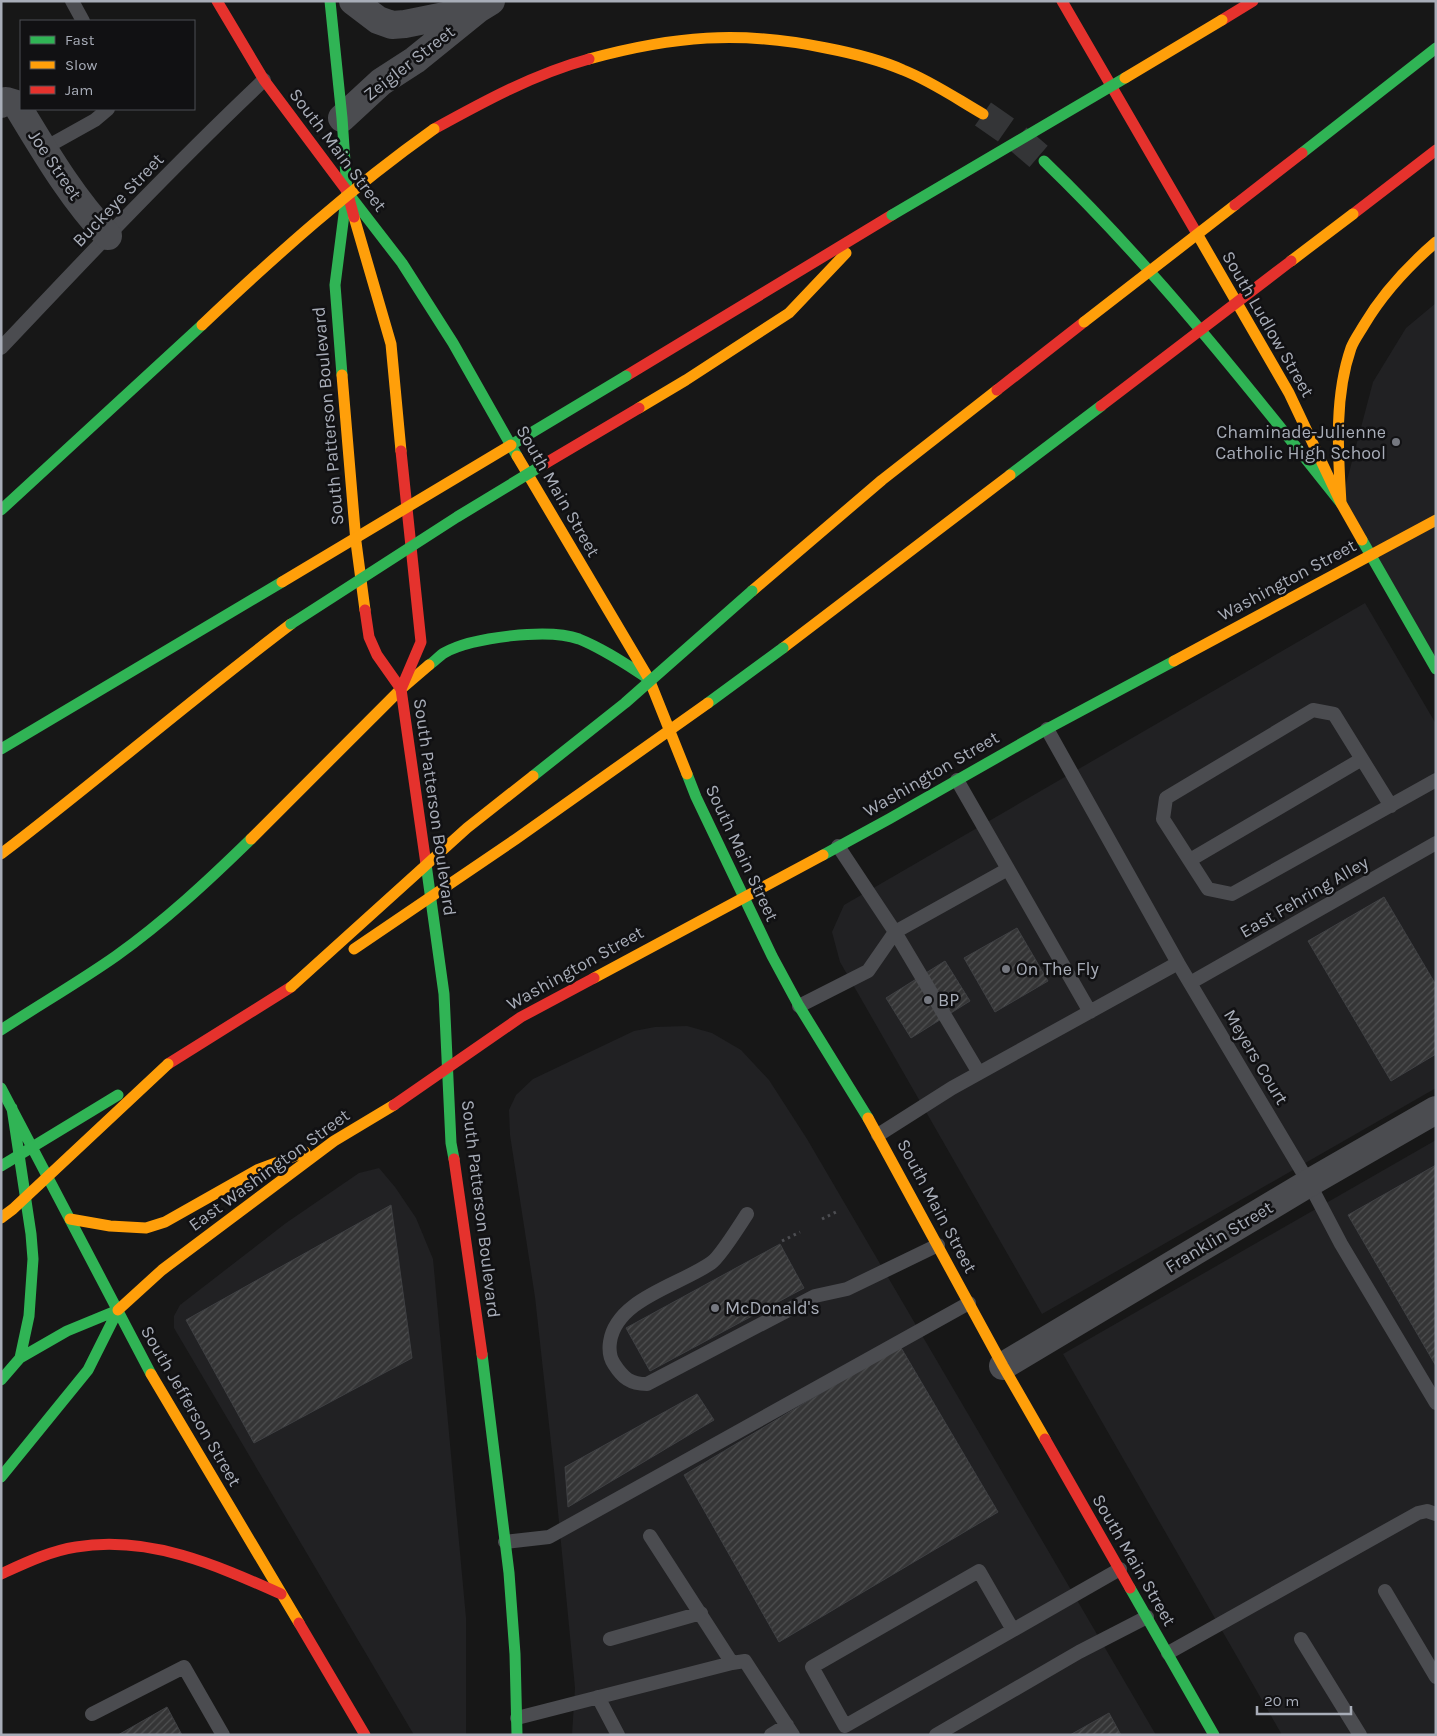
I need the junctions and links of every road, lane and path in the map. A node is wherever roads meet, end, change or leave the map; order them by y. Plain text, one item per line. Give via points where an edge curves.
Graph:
1 (72, 1) edge
2 (217, 1) edge
3 (330, 1) edge
4 (354, 1) edge
5 (1062, 1) edge
6 (1254, 1) edge
7 (484, 5) edge
8 (82, 20) edge
9 (1436, 48) edge
10 (264, 80) junction
11 (1, 104) edge
12 (107, 110) edge
13 (983, 114) tunnel mouth
14 (342, 118) junction
15 (43, 149) junction
16 (1436, 150) edge
17 (1044, 161) tunnel mouth
18 (347, 191) junction
19 (872, 227) junction
20 (108, 236) junction
21 (1436, 242) edge
22 (1, 348) edge
23 (1341, 503) junction
24 (1, 510) edge
25 (1436, 520) edge
26 (1371, 555) junction
27 (1436, 668) edge
28 (649, 679) junction
29 (401, 689) junction
30 (1047, 729) junction
31 (1, 749) edge
32 (1362, 759) junction
33 (957, 780) junction
34 (1436, 780) edge
35 (1391, 806) junction
36 (1436, 843) edge
37 (838, 846) junction
38 (1, 854) edge
39 (1190, 860) junction
40 (1008, 869) junction
41 (744, 897) junction
42 (895, 932) junction
43 (1178, 962) junction
44 (1190, 984) junction
45 (291, 987) junction
46 (799, 1006) junction
47 (1090, 1012) junction
48 (1, 1030) edge
49 (168, 1064) junction
50 (448, 1068) junction
51 (979, 1073) junction
52 (1, 1088) edge
53 (12, 1108) junction
54 (1436, 1110) edge
55 (878, 1134) junction
56 (334, 1141) junction
57 (1, 1166) edge
58 (1309, 1183) junction
59 (836, 1212) dead end
60 (747, 1214) dead end
61 (1, 1218) edge
62 (70, 1219) junction
63 (822, 1219) dead end
64 (800, 1232) dead end
65 (782, 1241) dead end
66 (938, 1246) junction
67 (969, 1302) junction
68 (118, 1310) junction
69 (20, 1358) junction
70 (1003, 1366) junction
71 (1, 1380) edge
72 (1436, 1403) edge
73 (1, 1477) edge
74 (1436, 1514) edge
75 (650, 1536) dead end
76 (505, 1542) junction
77 (1120, 1569) junction
78 (1, 1574) edge
79 (1385, 1591) dead end
80 (281, 1594) junction
81 (700, 1613) junction
82 (1147, 1617) junction
83 (1013, 1630) junction
84 (1301, 1638) dead end
85 (610, 1639) dead end
86 (1168, 1654) junction
87 (732, 1663) junction
88 (1436, 1677) edge
89 (598, 1697) junction
90 (92, 1714) dead end
91 (517, 1718) junction
92 (790, 1730) edge
93 (223, 1735) edge
94 (365, 1735) edge
95 (516, 1735) edge
96 (618, 1735) edge
97 (771, 1735) edge
98 (936, 1735) edge
99 (1214, 1735) edge
100 (1360, 1735) edge

1 - 8 lane
2 - 10 main road, South Main Street
3 - 14 main road, South Patterson Boulevard
4 - 7 street, Zeigler Street via 378,20 392,25
5 - 23 main road, South Ludlow Street via 1289,393
6 - 19 main road, bridge
7 - 14 street, Zeigler Street via 415,60 381,82
9 - 45 main road, bridge via 882,480 618,708 467,828
10 - 18 main road, South Main Street
10 - 20 lane, Buckeye Street
11 - 15 street, Joe Street via 16,104
12 - 15 lane
13 - 24 main road, bridge via 905,70 788,39 719,36 659,42 601,54 533,78 434,129 356,186 271,260
14 - 18 main road, South Patterson Boulevard
15 - 20 street, Joe Street via 90,217
16 - 45 main road, bridge via 659,740 353,950
17 - 23 main road via 1092,207 1170,292
18 - 28 main road, South Main Street via 402,263 448,335
18 - 29 main road, South Patterson Boulevard via 391,344 421,642
18 - 29 main road, South Patterson Boulevard via 335,285 356,542 369,637 376,655
19 - 31 main road, bridge
19 - 38 main road, bridge via 789,313 686,380 457,517 291,624 235,665 129,754
20 - 22 lane, Buckeye Street
21 - 23 main road via 1408,265 1376,303 1351,346 1342,394 1338,456
23 - 26 main road, South Ludlow Street
25 - 26 main road, Washington Street
26 - 27 main road, South Ludlow Street
26 - 30 main road, Washington Street
28 - 29 main road via 578,639 555,635 511,635 444,653
28 - 41 main road, South Main Street via 696,797
29 - 48 main road via 212,878 116,956
29 - 50 main road, South Patterson Boulevard via 444,994
30 - 33 main road, Washington Street
30 - 43 lane, Meyers Court
32 - 35 lane
32 - 39 lane
32 - 39 lane via 1334,714 1313,710 1166,798 1163,819
33 - 37 main road, Washington Street
33 - 40 lane
34 - 35 lane
35 - 39 lane via 1232,894 1208,889
36 - 44 lane, East Fehring Alley
37 - 41 main road, Washington Street
37 - 42 lane
40 - 42 lane
40 - 47 lane
41 - 46 main road, South Main Street
41 - 50 main road, Washington Street via 521,1017
42 - 46 lane via 868,971
42 - 51 lane
43 - 44 lane, Meyers Court
43 - 47 lane
44 - 58 lane, Meyers Court
45 - 49 main road
46 - 55 main road, South Main Street
47 - 51 lane
49 - 57 main road, bridge
49 - 61 main road, bridge
50 - 56 main road, East Washington Street
50 - 76 main road, South Patterson Boulevard via 451,1143 474,1292
51 - 55 lane
52 - 53 main road, South Jefferson Street
53 - 62 main road, South Jefferson Street
53 - 69 main road via 33,1259 29,1316
54 - 58 street, Franklin Street
55 - 66 main road, South Main Street
56 - 62 main road via 257,1170 165,1222 146,1228
56 - 68 main road, East Washington Street via 162,1270
58 - 70 street, Franklin Street
58 - 72 lane, Meyers Court via 1341,1244
59 - 63 path
60 - 66 lane via 713,1262 628,1309 617,1322 609,1346 612,1361 625,1378 636,1384 648,1384 815,1296 847,1289
62 - 68 main road, South Jefferson Street
64 - 65 path
66 - 67 main road, South Main Street
67 - 70 main road, South Main Street
67 - 76 lane via 549,1537
68 - 69 main road via 67,1331
68 - 73 main road via 88,1370
68 - 80 main road, South Jefferson Street via 144,1362
69 - 71 main road
70 - 77 main road, South Main Street
74 - 86 lane via 1418,1513
75 - 81 lane
76 - 91 main road, South Patterson Boulevard
77 - 82 main road, South Main Street
77 - 83 lane
78 - 80 main road via 60,1549 120,1543 158,1547 194,1557
79 - 88 lane
80 - 94 main road, South Jefferson Street
81 - 85 lane
81 - 87 lane
82 - 86 main road, South Main Street
82 - 98 lane via 1079,1652
83 - 83 lane via 979,1571 812,1667 845,1726
84 - 100 lane
86 - 99 main road, South Main Street
87 - 89 lane
87 - 92 lane via 745,1662
89 - 91 lane
89 - 96 lane
90 - 93 lane via 184,1667
91 - 95 main road, South Patterson Boulevard
92 - 97 lane

